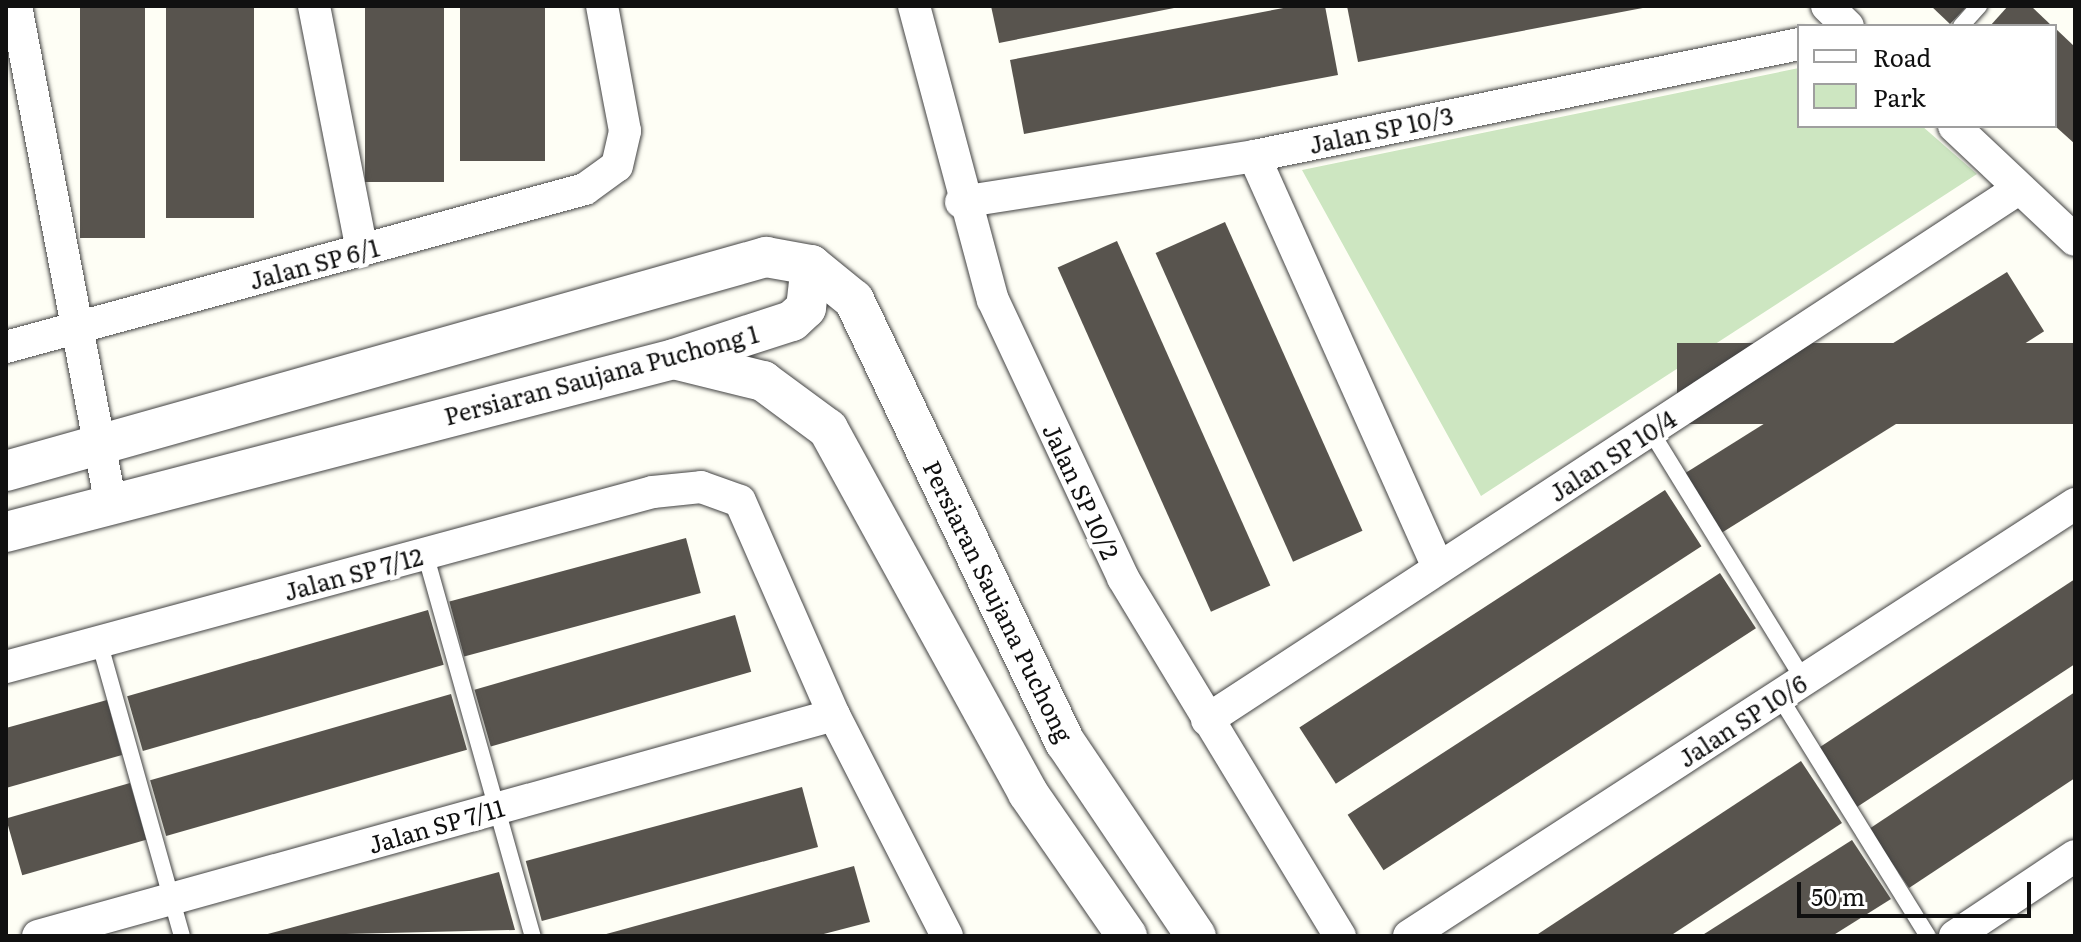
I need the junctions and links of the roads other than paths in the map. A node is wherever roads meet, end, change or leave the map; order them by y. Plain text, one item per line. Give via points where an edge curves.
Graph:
1 (16, 6) edge
2 (314, 6) edge
3 (602, 6) edge
4 (914, 6) edge
5 (1827, 6) edge
6 (1979, 6) edge
7 (1846, 24) edge
8 (1963, 24) edge
9 (1797, 44) edge
10 (15, 54) edge
11 (1956, 128) edge
12 (1254, 156) junction
13 (2017, 190) junction
14 (961, 202) junction
15 (2075, 240) edge
16 (362, 250) junction
17 (811, 265) junction
18 (73, 329) junction
19 (6, 347) edge
20 (674, 359) junction
21 (1650, 430) junction
22 (94, 446) junction
23 (6, 471) edge
24 (110, 500) junction
25 (2075, 504) edge
26 (6, 532) edge
27 (425, 553) junction
28 (1438, 568) junction
29 (99, 641) junction
30 (6, 667) edge
31 (1791, 688) junction
32 (834, 715) junction
33 (1207, 720) junction
34 (497, 808) junction
35 (2071, 869) edge
36 (172, 899) junction
37 (38, 936) edge
38 (182, 936) edge
39 (533, 936) edge
40 (947, 936) edge
41 (1127, 936) edge
42 (1196, 936) edge
43 (1340, 936) edge
44 (1409, 936) edge
45 (1928, 936) edge
46 (1955, 936) edge

1 - 10 street
2 - 16 street
3 - 16 street, Jalan SP 6/1 via 625,131 617,166 585,189
4 - 14 street, Jalan SP 10/2
5 - 7 street
6 - 8 lane
9 - 12 street, Jalan SP 10/3
10 - 18 street
11 - 13 street
12 - 14 street, Jalan SP 10/3
12 - 28 street
13 - 15 street
13 - 21 street, Jalan SP 10/4
14 - 33 street, Jalan SP 10/2 via 993,300 1123,578
16 - 18 street, Jalan SP 6/1
17 - 20 street, Persiaran Saujana Puchong 1 via 806,308 792,321
17 - 22 street via 766,257
17 - 42 street, Persiaran Saujana Puchong via 854,300 1065,742
18 - 19 street, Jalan SP 6/1
18 - 22 street
20 - 24 street, Persiaran Saujana Puchong 1
20 - 41 street via 763,381 828,429 1028,793
21 - 28 street, Jalan SP 10/4
21 - 31 lane
22 - 23 street
22 - 24 street
24 - 26 street, Persiaran Saujana Puchong 1
25 - 31 street, Jalan SP 10/6
27 - 29 street, Jalan SP 7/12
27 - 32 street, Jalan SP 7/12 via 653,492 701,487 740,501
27 - 34 lane
28 - 33 street, Jalan SP 10/4
29 - 30 street, Jalan SP 7/12
29 - 36 lane
31 - 44 street, Jalan SP 10/6
31 - 45 lane
32 - 34 street, Jalan SP 7/11
32 - 40 street
33 - 43 street, Jalan SP 10/2
34 - 36 street, Jalan SP 7/11
34 - 39 lane
35 - 46 street
36 - 37 street, Jalan SP 7/11
36 - 38 lane

